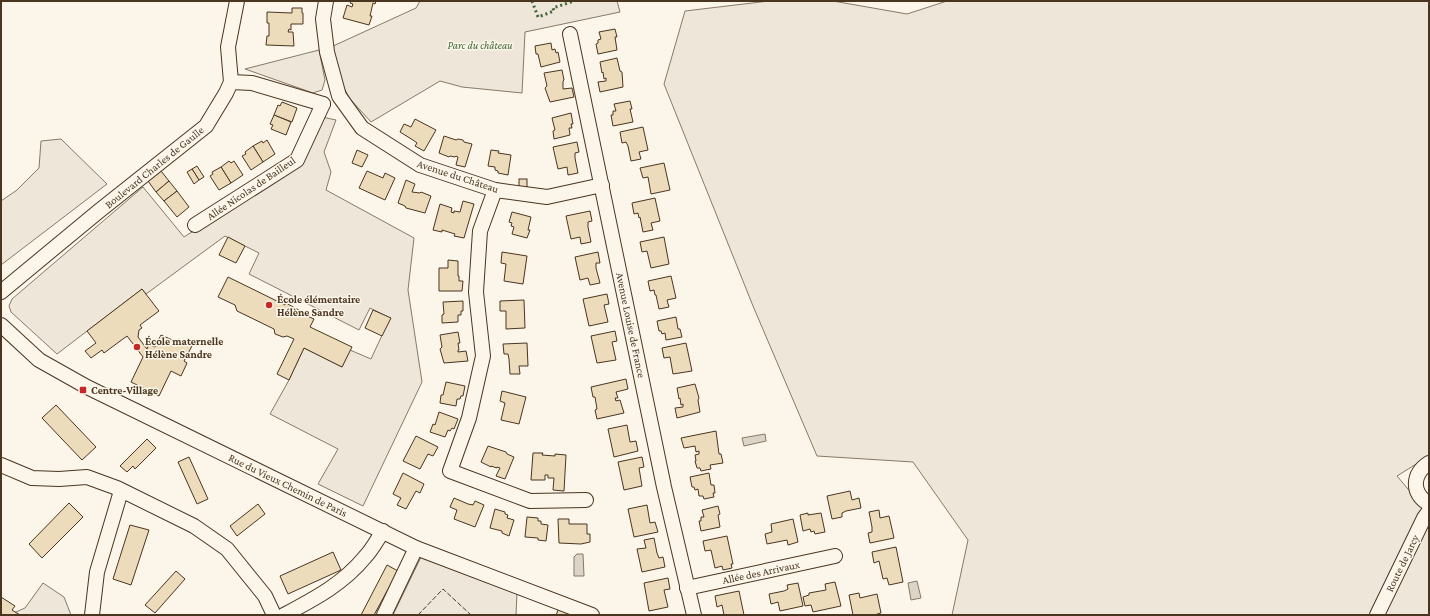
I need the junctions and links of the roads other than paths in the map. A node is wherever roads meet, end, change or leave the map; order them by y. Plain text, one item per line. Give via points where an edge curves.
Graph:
1 (237, 1) edge
2 (326, 1) edge
3 (570, 34) dead end
4 (231, 82) junction
5 (339, 96) junction
6 (323, 104) junction
7 (602, 185) junction
8 (495, 190) junction
9 (196, 225) dead end
10 (1, 292) edge
11 (1, 325) edge
12 (1429, 463) edge
13 (1, 465) edge
14 (121, 491) junction
15 (586, 500) dead end
16 (1429, 504) edge
17 (1429, 511) edge
18 (383, 531) junction
19 (416, 548) junction
20 (835, 556) dead end
21 (687, 588) junction
22 (92, 615) edge
23 (274, 615) edge
24 (284, 615) edge
25 (384, 615) edge
26 (592, 615) edge
27 (694, 615) edge
28 (1377, 615) edge

1 - 4 street via 228,47
2 - 5 street, Avenue du Château via 323,19 327,52
3 - 7 street, Avenue Louise de France
4 - 6 street via 252,83
4 - 10 street, Boulevard Charles de Gaulle via 206,126
5 - 6 street
5 - 8 street, Avenue du Château via 362,128 420,165
6 - 9 street, Allée Nicolas de Bailleul via 297,160
7 - 8 street, Avenue du Château via 547,197
7 - 21 street, Avenue Louise de France
8 - 15 street via 480,231 476,292 483,356 469,418 450,471 530,501
11 - 18 street, Rue du Vieux Chemin de Paris via 39,360 86,387
12 - 16 street via 1421,469 1416,485 1417,493
13 - 14 street via 32,478 58,480 87,477
14 - 22 street via 97,572
14 - 23 street via 194,526 227,548 265,596
17 - 28 street, Route de Jarcy
18 - 19 street, Rue du Vieux Chemin de Paris
18 - 24 street via 365,557 342,581
19 - 25 street
19 - 26 street, Rue du Vieux Chemin de Paris
20 - 21 street, Allée des Arrivaux
21 - 27 street, Avenue Louise de France

